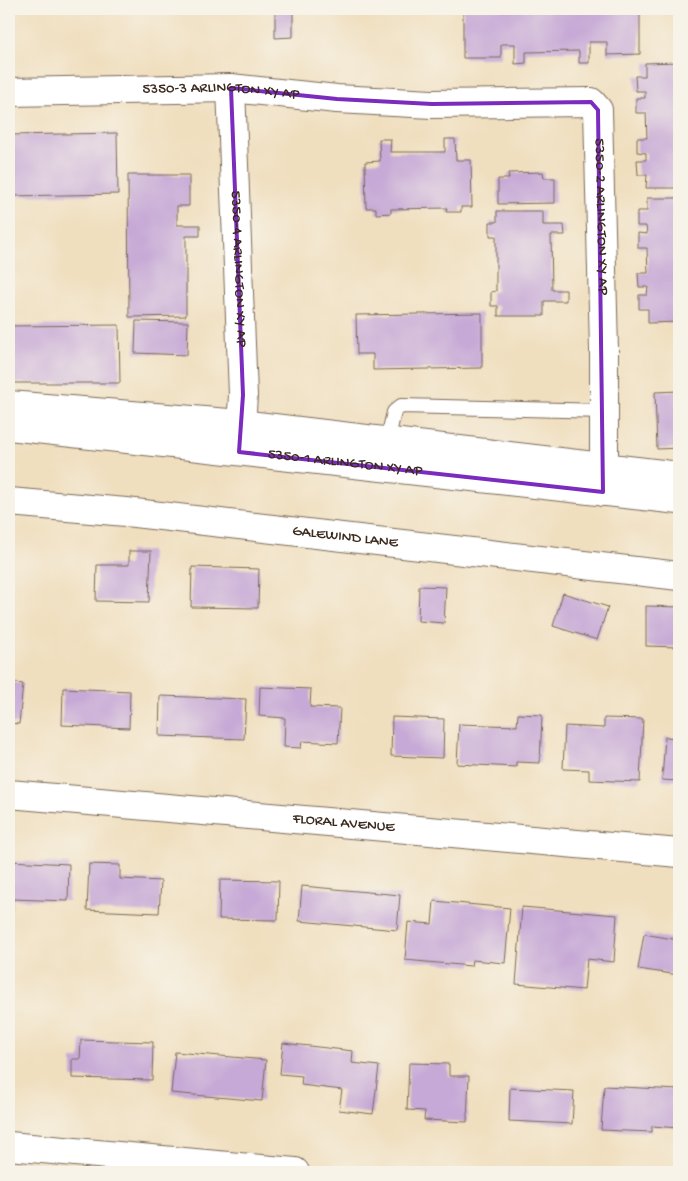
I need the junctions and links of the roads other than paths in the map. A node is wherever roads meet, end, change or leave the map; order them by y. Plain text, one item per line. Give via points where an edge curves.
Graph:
1 (231, 88) junction
2 (9, 92) edge
3 (432, 104) joint
4 (9, 405) edge
5 (604, 411) junction
6 (241, 424) junction
7 (9, 426) edge
8 (388, 442) junction
9 (240, 452) junction
10 (679, 476) edge
11 (604, 480) junction
12 (679, 500) edge
13 (9, 502) edge
14 (679, 576) edge
15 (9, 794) edge
16 (679, 853) edge
17 (9, 1146) edge
18 (295, 1172) edge

1 - 2 street, 5350-3 ARLINGTON XY AP
1 - 3 street, 5350-3 ARLINGTON XY AP
1 - 6 street, 5350-4 ARLINGTON XY AP via 243,395
3 - 5 street, 5350-2 ARLINGTON XY AP via 591,102 598,110
4 - 6 street, 5350-1 ARLINGTON XY AP
5 - 8 lane via 401,406 394,412
5 - 11 street, 5350-2 ARLINGTON XY AP
6 - 8 street, 5350-1 ARLINGTON XY AP
6 - 9 street, 5350-4 ARLINGTON XY AP
7 - 9 street, 5350-1 ARLINGTON XY AP
8 - 11 street, 5350-1 ARLINGTON XY AP
9 - 11 street, 5350-1 ARLINGTON XY AP
10 - 11 street, 5350-1 ARLINGTON XY AP
11 - 12 street, 5350-1 ARLINGTON XY AP
13 - 14 street, GALEWIND LANE via 126,512
15 - 16 street, FLORAL AVENUE
17 - 18 street

